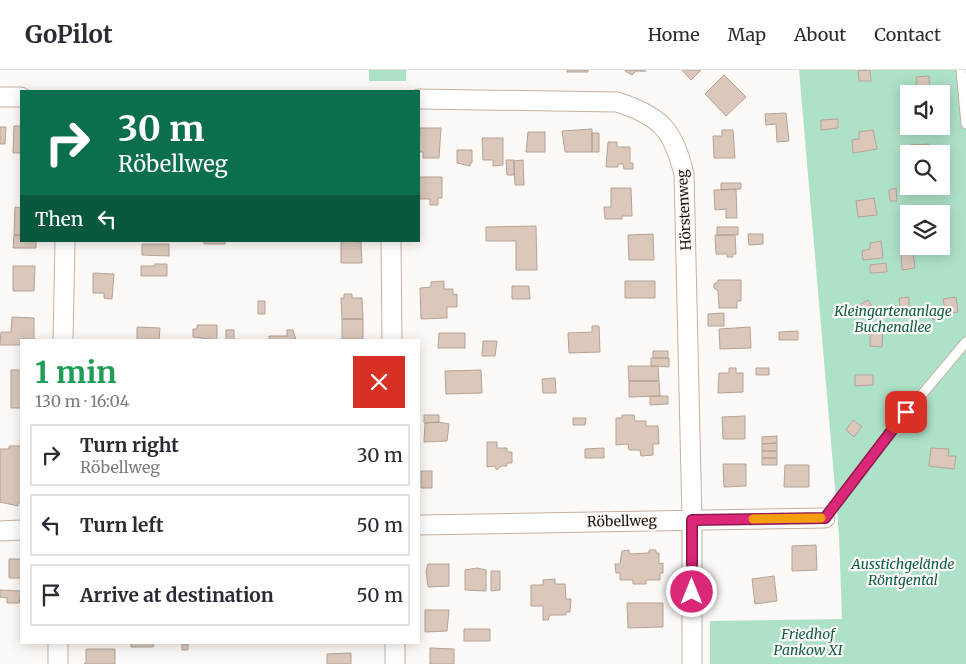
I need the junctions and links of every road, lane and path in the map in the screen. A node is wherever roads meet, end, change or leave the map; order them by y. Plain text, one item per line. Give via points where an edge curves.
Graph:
1 (961, 70) edge
2 (0, 97) edge
3 (20, 97) edge
4 (420, 99) edge
5 (966, 124) edge
6 (65, 242) edge
7 (391, 242) edge
8 (62, 339) edge
9 (392, 339) edge
10 (966, 342) edge
11 (825, 518) joint
12 (692, 520) junction
13 (420, 525) edge
14 (20, 530) edge
15 (0, 531) edge
16 (58, 644) edge
17 (394, 644) edge
18 (58, 664) edge
19 (394, 664) edge
20 (692, 664) edge

1 - 5 lane
2 - 3 street
4 - 12 street, Hörstenweg via 617,102 643,110 670,134 684,174
6 - 8 street
7 - 9 street
10 - 11 lane via 883,441
11 - 12 street, Röbellweg
12 - 13 street, Röbellweg
12 - 20 street, Hörstenweg
14 - 15 street
16 - 18 street
17 - 19 street

